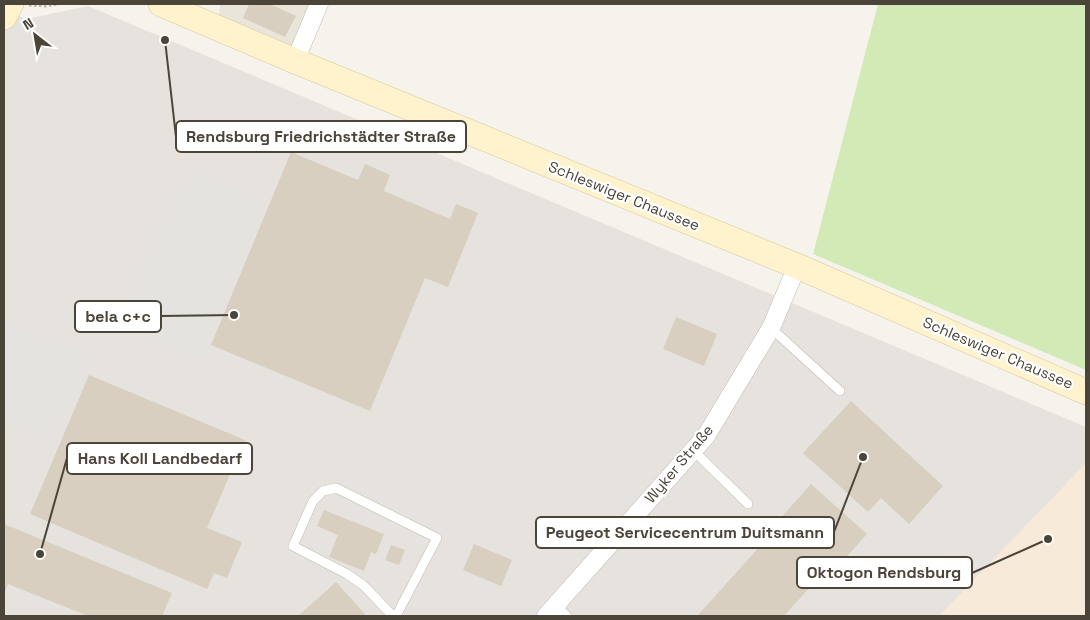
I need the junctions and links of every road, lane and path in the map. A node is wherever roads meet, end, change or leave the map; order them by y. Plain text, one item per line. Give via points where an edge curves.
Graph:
1 (11, 4) edge
2 (26, 4) edge
3 (58, 4) edge
4 (161, 4) edge
5 (319, 4) edge
6 (4, 17) edge
7 (295, 61) junction
8 (798, 266) junction
9 (771, 328) junction
10 (840, 391) dead end
11 (1086, 392) edge
12 (693, 450) junction
13 (748, 504) dead end
14 (556, 613) edge
15 (394, 616) edge

1 - 6 main road
2 - 3 path
4 - 7 main road, Schleswiger Chaussee
5 - 7 street
7 - 8 main road, Schleswiger Chaussee
8 - 9 street, Wyker Straße
8 - 11 main road, Schleswiger Chaussee
9 - 10 lane
9 - 12 street, Wyker Straße via 706,436
12 - 13 lane
12 - 14 street, Wyker Straße
15 - 15 lane via 347,574 293,546 313,501 323,491 336,488 437,538

